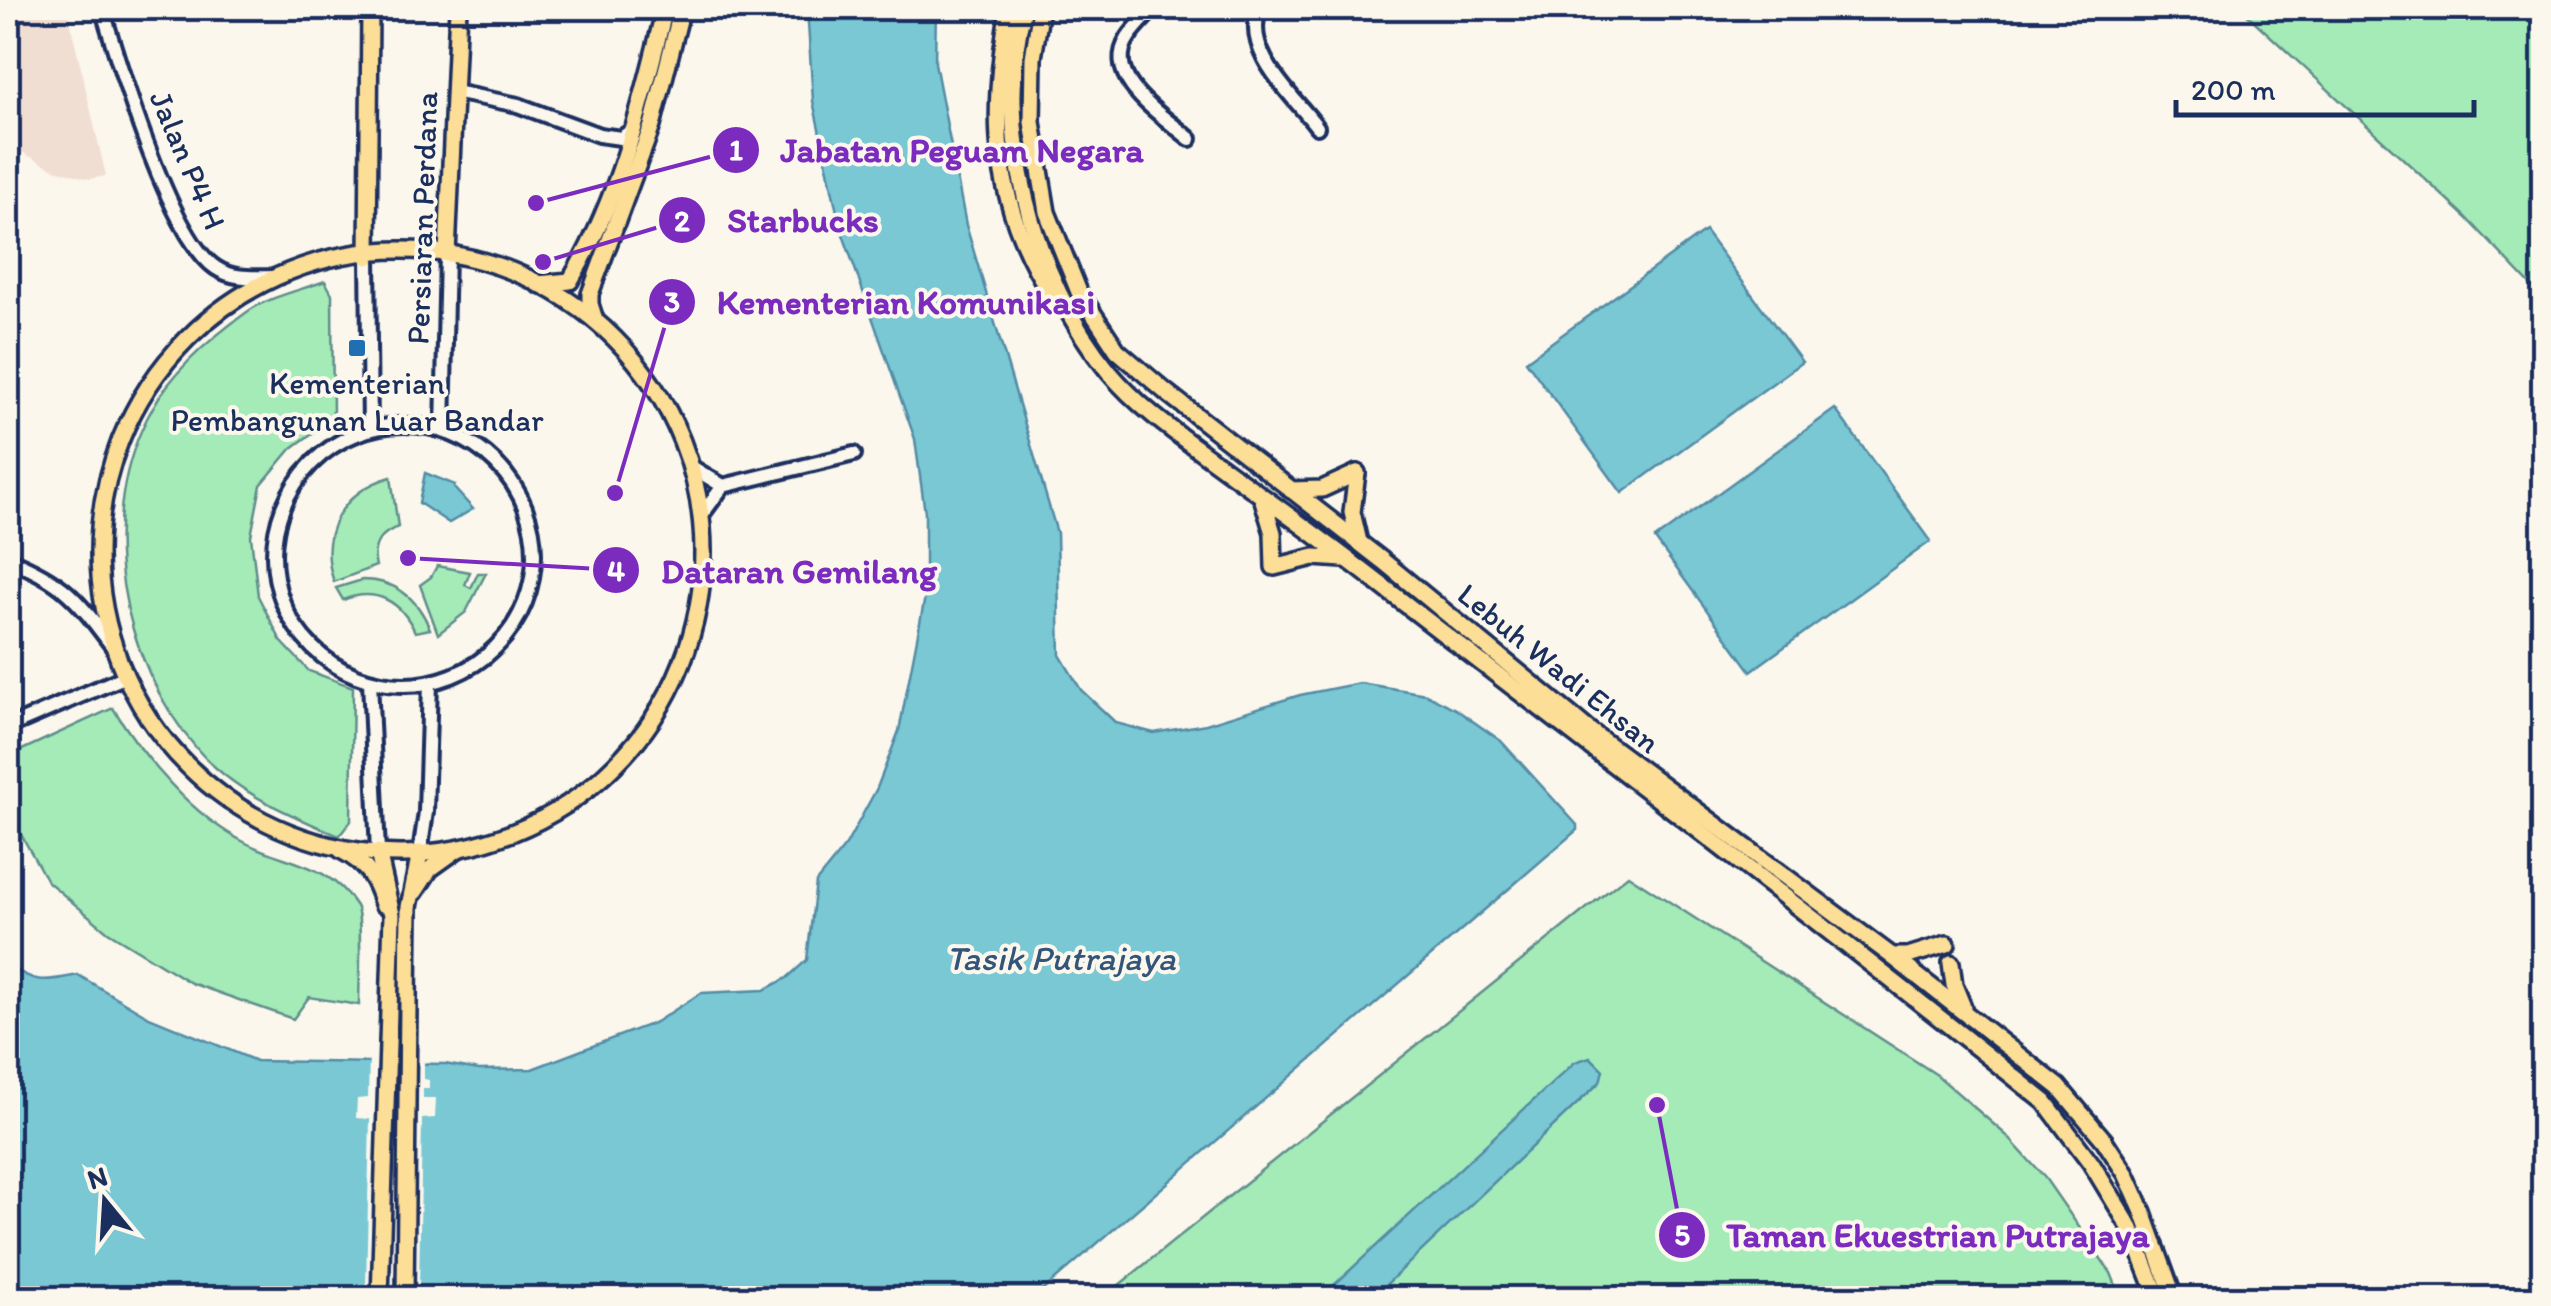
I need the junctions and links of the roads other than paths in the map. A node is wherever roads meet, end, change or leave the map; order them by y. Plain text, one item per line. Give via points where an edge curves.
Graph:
1 (102, 8) edge
2 (370, 8) edge
3 (458, 8) edge
4 (665, 8) edge
5 (682, 8) edge
6 (1009, 8) edge
7 (1024, 8) edge
8 (1154, 8) edge
9 (1260, 8) edge
10 (1040, 12) edge
11 (454, 92) junction
12 (1318, 127) dead end
13 (634, 130) junction
14 (599, 135) junction
15 (1190, 139) dead end
16 (621, 166) junction
17 (447, 254) junction
18 (368, 257) junction
19 (276, 278) junction
20 (538, 284) junction
21 (1069, 310) junction
22 (596, 320) junction
23 (370, 429) junction
24 (443, 430) junction
25 (854, 454) dead end
26 (690, 466) junction
27 (724, 486) junction
28 (1291, 490) junction
29 (1262, 496) junction
30 (701, 516) junction
31 (1360, 543) junction
32 (8, 559) edge
33 (1347, 559) junction
34 (113, 647) junction
35 (124, 676) junction
36 (370, 681) junction
37 (430, 683) junction
38 (8, 727) edge
39 (322, 840) junction
40 (461, 847) junction
41 (378, 852) junction
42 (420, 853) junction
43 (408, 907) junction
44 (390, 938) junction
45 (1948, 944) dead end
46 (1892, 956) junction
47 (1951, 963) dead end
48 (1964, 1011) junction
49 (380, 1298) edge
50 (405, 1298) edge
51 (2158, 1298) edge
52 (2174, 1298) edge

1 - 19 street, Jalan P4 H via 144,134 197,251 238,278
2 - 18 main road, Persiaran Perdana
3 - 11 main road, Persiaran Perdana
4 - 13 main road
5 - 22 main road via 652,126 590,294
6 - 21 main road via 996,118 1005,187 1032,263 1057,303
7 - 21 main road via 1012,88 1020,176 1046,262
8 - 15 street via 1126,40 1122,67 1136,91
9 - 12 street via 1254,21 1262,55
10 - 28 main road, Lebuh Wadi Ehsan via 1032,122 1038,167 1047,212 1079,292 1118,350
11 - 14 street via 518,105
11 - 17 main road, Persiaran Perdana
13 - 14 street via 621,138
13 - 16 main road
14 - 16 street
16 - 20 main road via 594,241 570,282
17 - 18 main road
17 - 20 main road
17 - 24 street, Persiaran Perdana
18 - 19 main road
18 - 23 street, Persiaran Perdana
19 - 34 main road via 174,346 130,406 115,444 104,516
20 - 22 main road
21 - 29 main road, Lebuh Wadi Ehsan via 1109,372 1158,420
22 - 26 main road via 658,391
23 - 24 street
23 - 36 street via 320,455 300,476 280,514 272,556 280,598 300,635 331,664
24 - 37 street via 489,456 507,475 530,522 534,561 526,600 499,644 479,662
25 - 27 street
26 - 27 street
26 - 30 main road
27 - 30 street
28 - 31 main road, Lebuh Wadi Ehsan
28 - 31 main road via 1322,489 1358,472 1352,512
29 - 33 main road, Lebuh Wadi Ehsan
29 - 33 main road via 1274,567 1314,556
30 - 40 main road via 698,626 650,730 596,785 546,819
31 - 46 main road, Lebuh Wadi Ehsan via 1590,731
32 - 34 street via 77,598
33 - 51 main road, Lebuh Wadi Ehsan via 2045,1102 2131,1229
34 - 35 main road
35 - 38 street
35 - 39 main road via 156,734 200,776 254,813
36 - 37 street
36 - 41 street
37 - 42 street
39 - 41 main road
39 - 44 main road via 373,876
40 - 42 main road
40 - 43 main road via 430,869
41 - 42 main road
41 - 44 main road via 389,891
42 - 43 main road
43 - 50 main road
44 - 49 main road
45 - 46 main road
46 - 48 main road, Lebuh Wadi Ehsan
47 - 48 main road
48 - 52 main road, Lebuh Wadi Ehsan via 2059,1087 2104,1140 2143,1212

